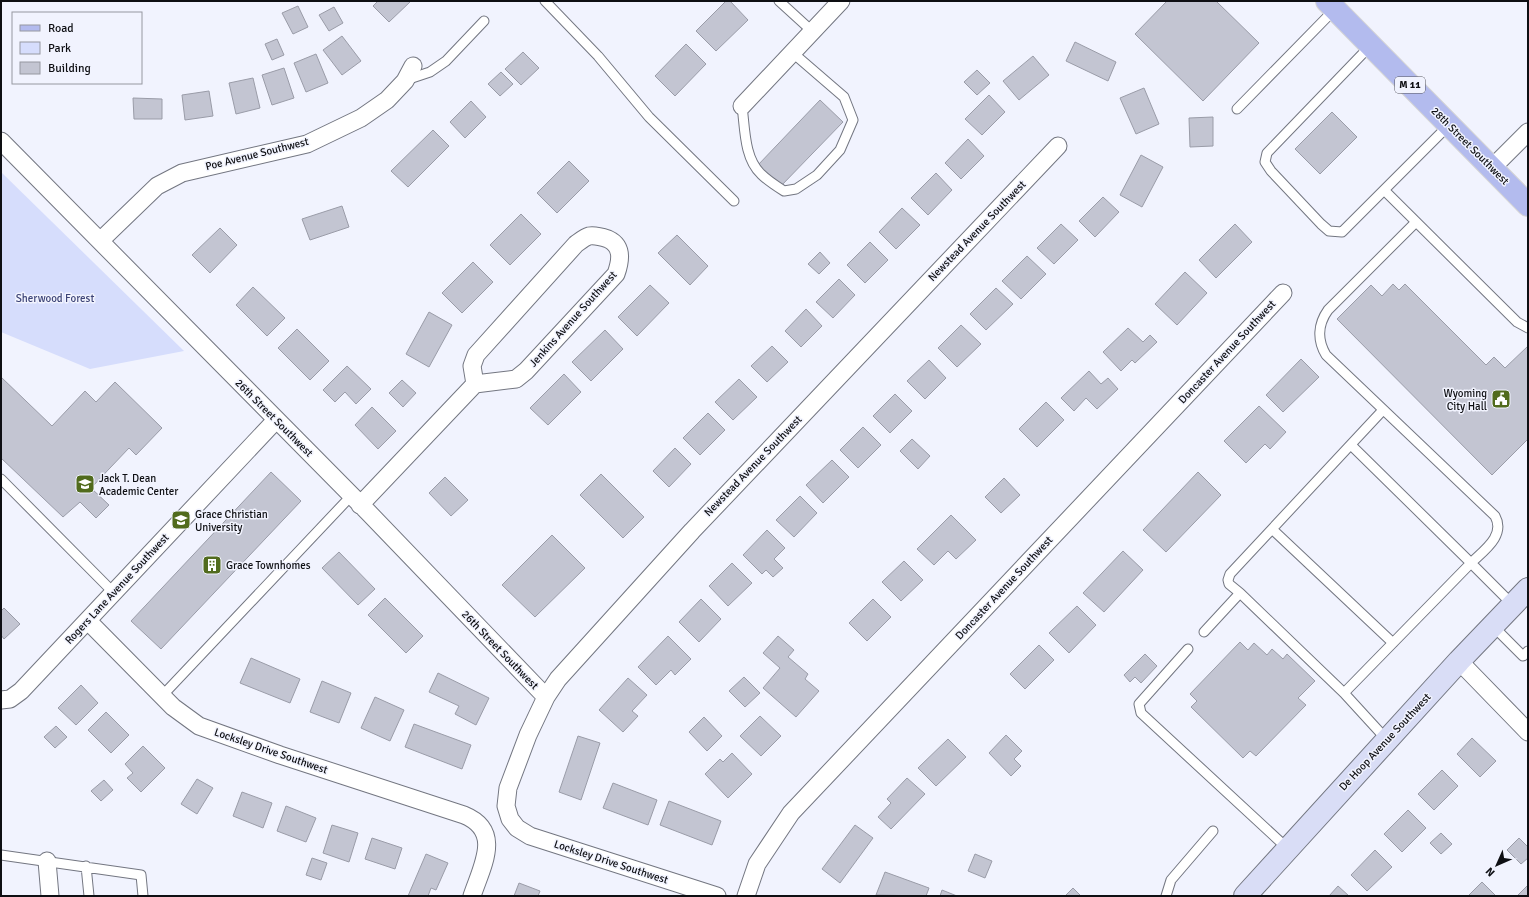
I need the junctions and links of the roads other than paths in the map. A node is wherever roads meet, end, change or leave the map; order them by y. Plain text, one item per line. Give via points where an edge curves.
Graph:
1 (544, 1) edge
2 (779, 1) edge
3 (841, 1) edge
4 (1331, 5) edge
5 (484, 21) dead end
6 (813, 32) junction
7 (1371, 45) junction
8 (793, 53) junction
9 (409, 73) joint
10 (742, 106) joint
11 (1237, 109) dead end
12 (1449, 125) junction
13 (1528, 132) edge
14 (1, 140) edge
15 (1058, 146) dead end
16 (1492, 168) junction
17 (1384, 190) junction
18 (734, 201) dead end
19 (1528, 205) edge
20 (1416, 222) junction
21 (100, 241) junction
22 (1283, 293) dead end
23 (1528, 328) edge
24 (475, 384) junction
25 (1383, 410) junction
26 (276, 420) junction
27 (1351, 445) junction
28 (1, 479) edge
29 (355, 500) junction
30 (1272, 529) junction
31 (1471, 563) junction
32 (113, 592) junction
33 (1240, 593) junction
34 (1521, 597) edge
35 (88, 621) junction
36 (1493, 626) junction
37 (1204, 632) dead end
38 (1393, 643) junction
39 (1188, 650) dead end
40 (1528, 651) edge
41 (1459, 662) junction
42 (1344, 693) junction
43 (162, 696) junction
44 (546, 697) junction
45 (2, 700) edge
46 (1528, 732) edge
47 (1387, 740) junction
48 (510, 819) joint
49 (1213, 831) dead end
50 (1288, 848) junction
51 (1, 855) edge
52 (47, 861) junction
53 (86, 866) junction
54 (50, 896) edge
55 (89, 896) edge
56 (143, 896) edge
57 (472, 896) edge
58 (717, 896) edge
59 (746, 896) edge
60 (1166, 896) edge
61 (1245, 896) edge

1 - 18 lane via 598,56 649,117
2 - 6 lane
3 - 6 street
4 - 7 main road, 28th Street Southwest / M 11
4 - 11 lane
5 - 9 lane via 446,61 430,72
6 - 8 street
7 - 12 main road, 28th Street Southwest / M 11
7 - 17 lane via 1267,152 1265,162 1329,231 1342,232
8 - 10 street
8 - 10 lane via 844,97 853,120 840,150 817,175 796,189 784,191 760,173 751,158 746,142
9 - 21 street, Poe Avenue Southwest via 387,100 361,118 307,144 182,173 149,193
12 - 16 main road, 28th Street Southwest / M 11
12 - 17 lane
13 - 16 street
14 - 21 street, 26th Street Southwest
15 - 44 street, Newstead Avenue Southwest via 692,531 578,655
16 - 19 main road, 28th Street Southwest / M 11
17 - 20 lane
20 - 23 lane via 1518,322
20 - 25 lane via 1328,310 1320,326 1321,346 1326,355
21 - 26 street, 26th Street Southwest
22 - 59 street, Doncaster Avenue Southwest via 791,813 757,864
24 - 24 street, Jenkins Avenue Southwest via 516,379 526,371 616,274 620,253 614,242 602,237 588,236 576,244 476,355 472,366
24 - 29 street
25 - 27 lane
25 - 31 lane via 1495,516 1499,528 1497,535
26 - 29 street, 26th Street Southwest
26 - 32 street, Rogers Lane Avenue Southwest
27 - 30 lane
27 - 31 lane
28 - 32 lane
29 - 43 lane
29 - 44 street, 26th Street Southwest
30 - 33 lane via 1230,574 1230,584
30 - 38 lane
31 - 34 lane
31 - 38 lane
32 - 35 street, Rogers Lane Avenue Southwest
33 - 37 lane
33 - 42 lane
34 - 36 street, De Hoop Avenue Southwest
35 - 43 street, Locksley Drive Southwest
35 - 45 street, Rogers Lane Avenue Southwest via 21,691 14,697
36 - 40 lane via 1523,656
36 - 41 street, De Hoop Avenue Southwest
38 - 42 lane
39 - 50 lane via 1139,704 1141,713
41 - 46 street
41 - 47 street, De Hoop Avenue Southwest
42 - 47 lane
43 - 57 street, Locksley Drive Southwest via 186,717 213,732 476,821 484,830 487,850
44 - 48 street, Newstead Avenue Southwest via 508,788 506,806
47 - 50 street, De Hoop Avenue Southwest
48 - 58 street, Locksley Drive Southwest via 517,828 530,836
49 - 60 lane via 1170,880
50 - 61 street, De Hoop Avenue Southwest
51 - 52 lane
52 - 53 lane
52 - 54 street
53 - 55 lane
53 - 56 lane via 141,875

